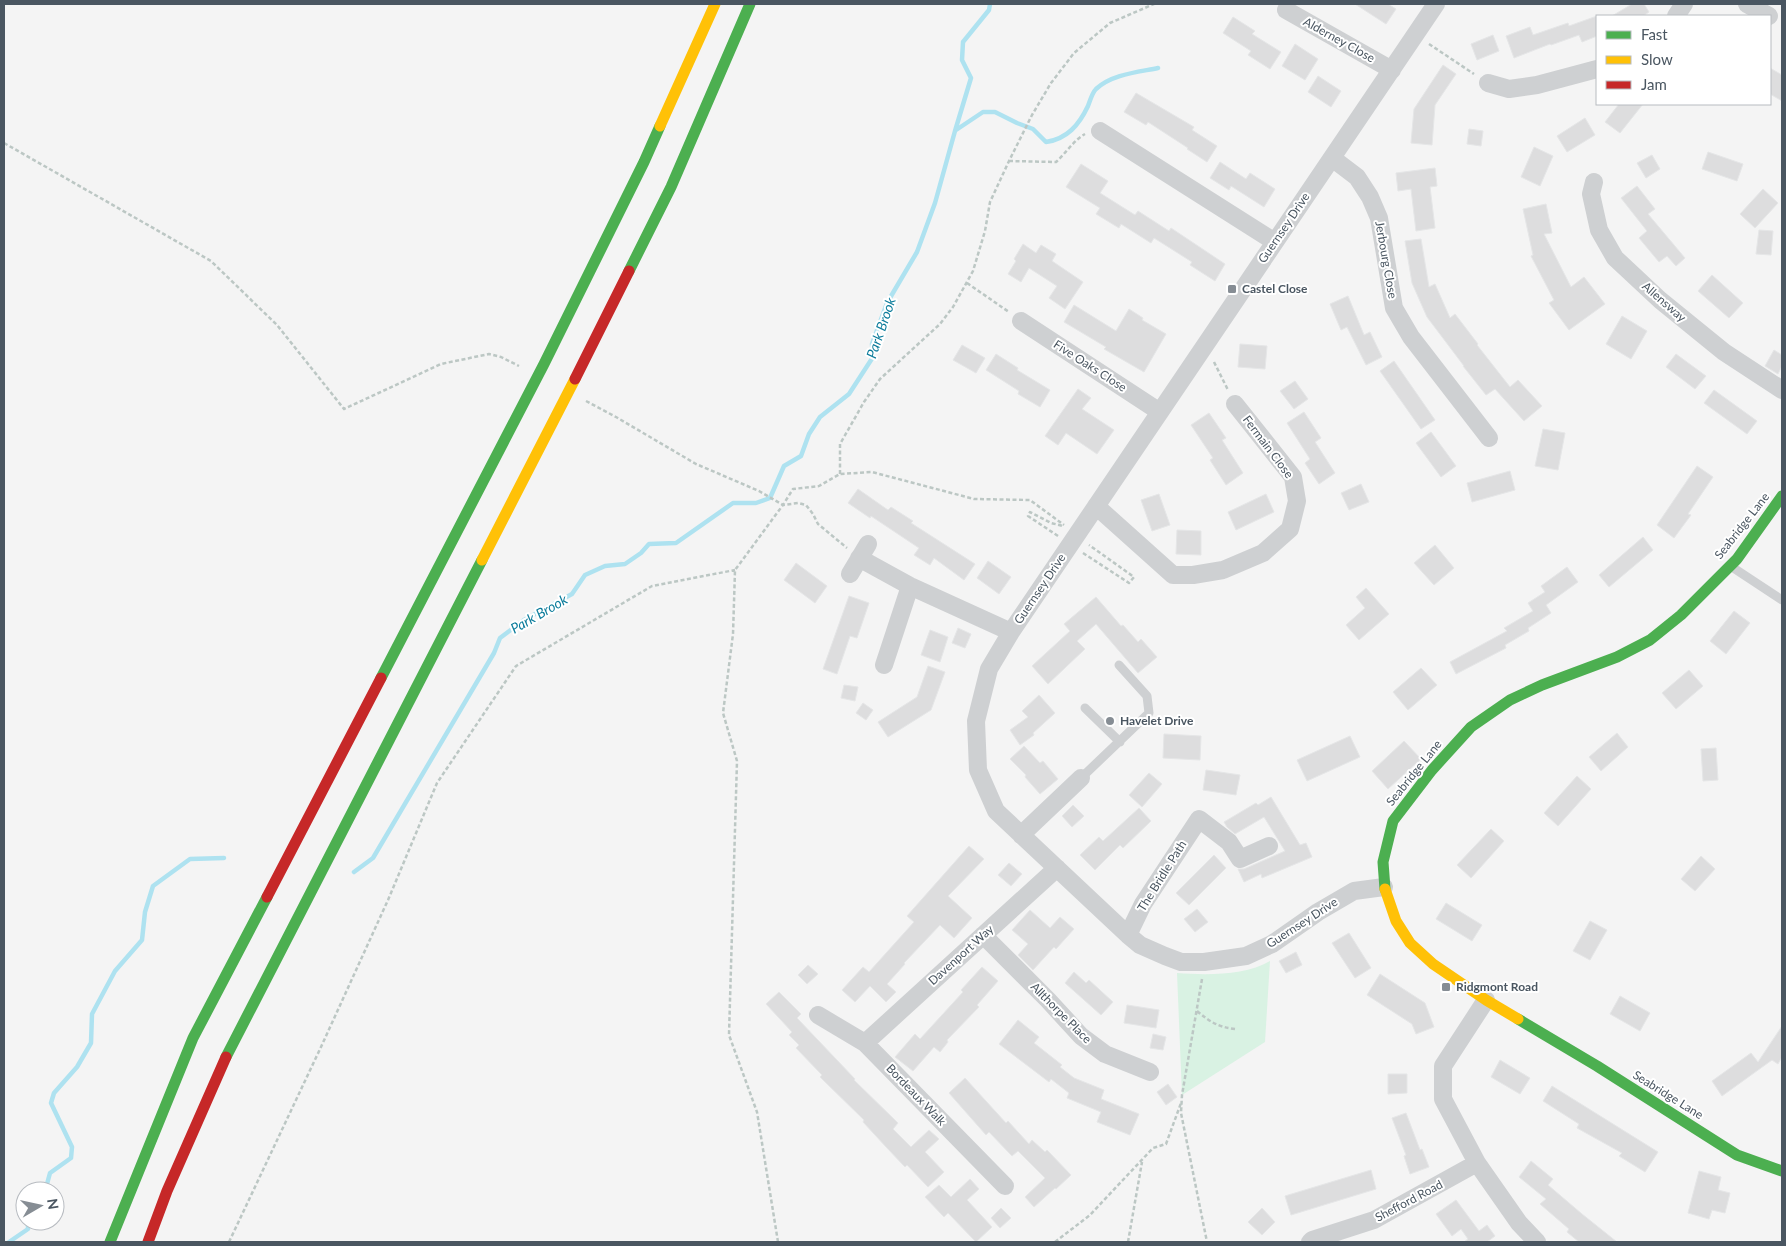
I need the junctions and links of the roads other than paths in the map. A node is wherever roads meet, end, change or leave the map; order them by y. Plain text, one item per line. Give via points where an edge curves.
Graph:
1 (715, 4) edge
2 (750, 4) edge
3 (1436, 4) edge
4 (1684, 4) edge
5 (1747, 4) edge
6 (1286, 10) dead end
7 (1677, 15) edge
8 (1768, 15) edge
9 (1771, 17) edge
10 (1782, 24) edge
11 (1596, 68) edge
12 (1392, 70) junction
13 (1488, 83) road end
14 (1100, 131) road end
15 (1332, 158) junction
16 (1594, 182) dead end
17 (1275, 242) junction
18 (1020, 321) road end
19 (1782, 390) edge
20 (1235, 404) road end
21 (1160, 412) junction
22 (1489, 438) dead end
23 (1782, 496) edge
24 (1096, 506) junction
25 (1730, 565) junction
26 (850, 574) dead end
27 (910, 586) junction
28 (1782, 600) edge
29 (1011, 632) junction
30 (884, 665) dead end
31 (1120, 665) dead end
32 (1085, 708) dead end
33 (1120, 742) junction
34 (1081, 778) joint
35 (1021, 834) junction
36 (1269, 846) dead end
37 (1057, 868) junction
38 (1384, 887) junction
39 (983, 935) junction
40 (1128, 935) junction
41 (1486, 1000) junction
42 (818, 1015) dead end
43 (865, 1043) junction
44 (1150, 1072) dead end
45 (1477, 1163) junction
46 (1782, 1171) edge
47 (1005, 1186) dead end
48 (110, 1242) edge
49 (148, 1242) edge
50 (1310, 1242) edge
51 (1537, 1242) edge

1 - 48 main road via 644,162 544,364 193,1038
2 - 49 main road via 667,196 228,1051
3 - 12 street, Guernsey Drive
4 - 7 street
5 - 8 street
6 - 12 street, Alderney Close
9 - 10 street
11 - 13 street via 1537,85 1508,89
12 - 15 street, Guernsey Drive
14 - 17 street
15 - 17 street, Guernsey Drive
15 - 22 street, Jerbourg Close via 1357,176 1379,218 1394,308 1411,337
16 - 19 street, Allensway via 1591,194 1599,230 1615,258 1724,352
17 - 21 street, Guernsey Drive
18 - 21 street, Five Oaks Close
20 - 24 street, Fermain Close via 1293,477 1297,501 1290,529 1263,553 1222,570 1173,575
21 - 24 street, Guernsey Drive
23 - 25 main road, Seabridge Lane
24 - 29 street, Guernsey Drive via 1077,543
25 - 28 lane
25 - 38 main road, Seabridge Lane via 1681,615 1650,640 1617,657 1510,700 1472,727 1432,770 1394,821 1383,862
26 - 27 street via 864,551
27 - 29 street
27 - 30 street
29 - 35 street, Guernsey Drive via 988,669 976,721 978,770 996,811
31 - 33 lane via 1147,696 1149,713
32 - 33 lane
33 - 34 lane
34 - 35 street
35 - 37 street, Guernsey Drive
36 - 40 street, The Bridle Path via 1240,859 1229,842 1199,819 1143,904
37 - 39 street, Davenport Way
37 - 40 street, Guernsey Drive
38 - 40 street, Guernsey Drive via 1354,891 1272,944 1246,956 1181,962 1140,945
38 - 41 main road, Seabridge Lane via 1396,921 1410,943 1433,964
39 - 43 street, Davenport Way
39 - 44 street, Allthorpe Place via 1081,1036 1105,1054
41 - 45 street via 1443,1066 1443,1099
41 - 46 main road, Seabridge Lane via 1737,1155
42 - 43 street, Bordeaux Walk
43 - 47 street, Bordeaux Walk
45 - 50 street, Shefford Road via 1374,1220
45 - 51 street via 1519,1223

